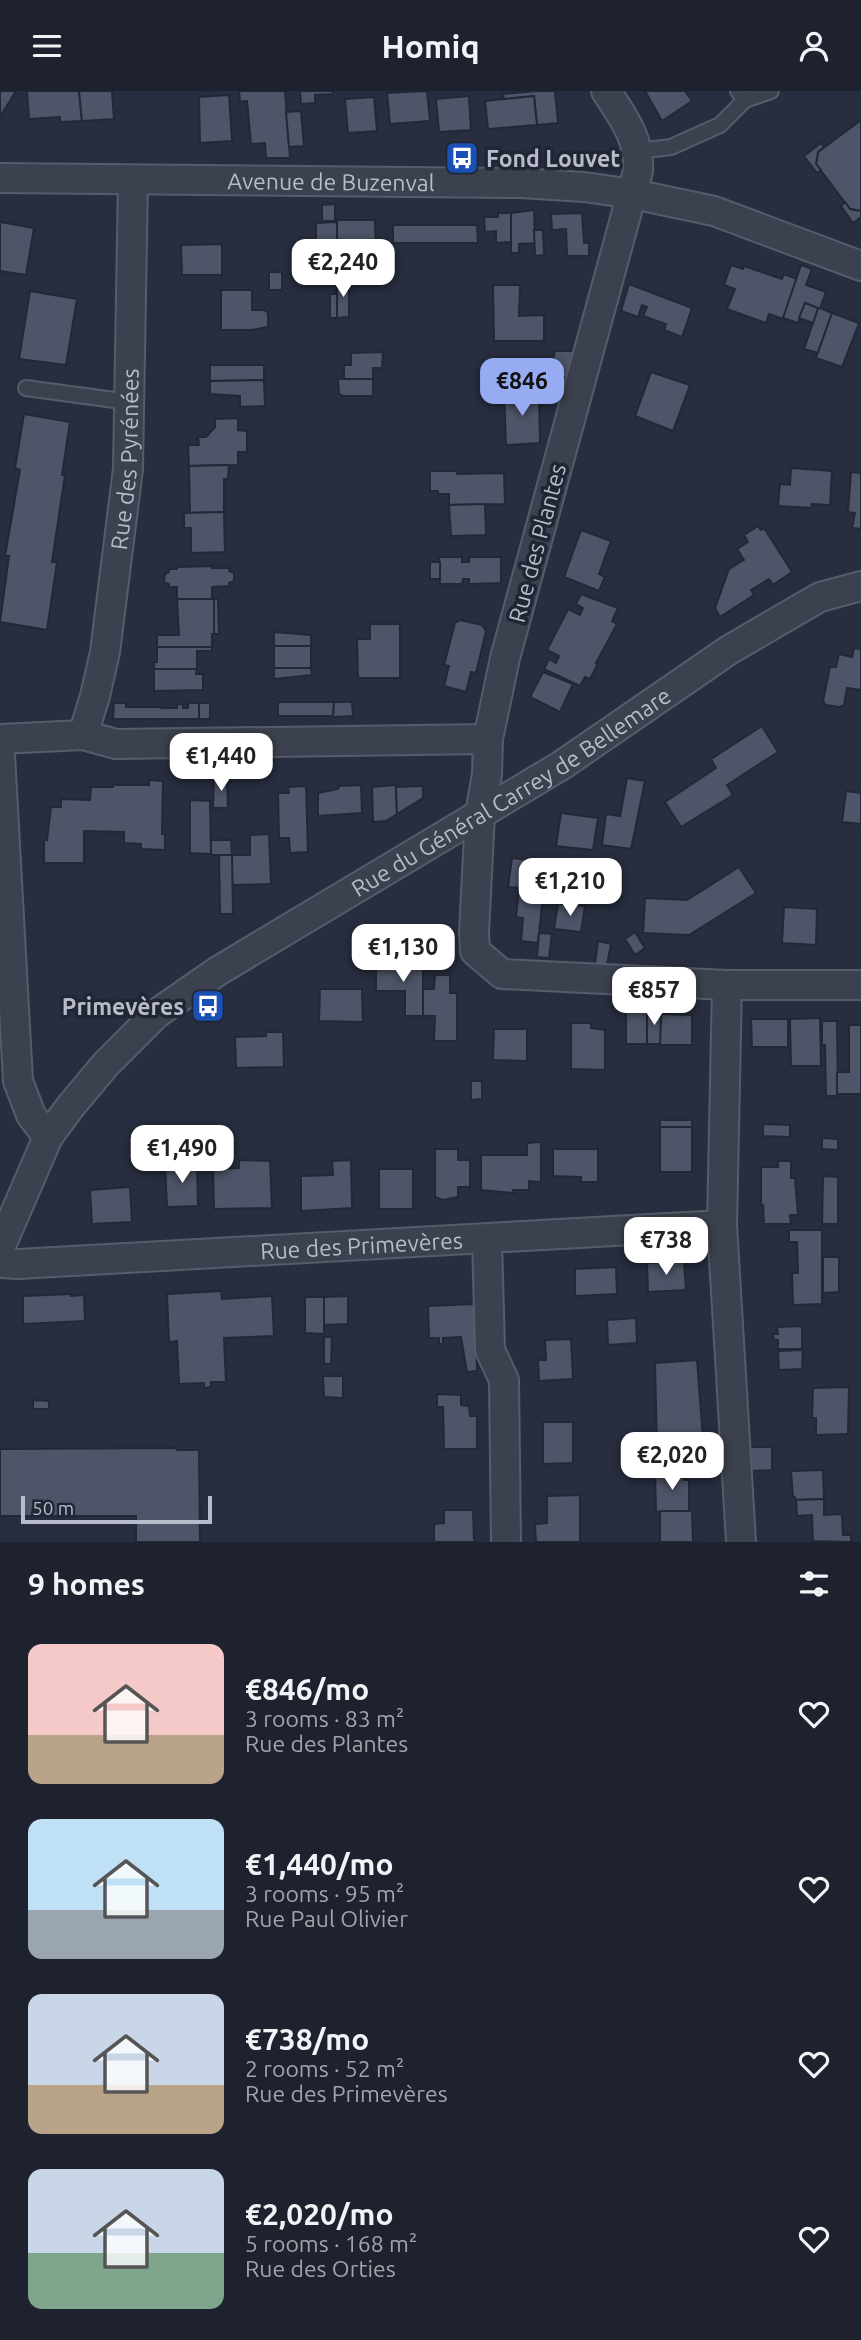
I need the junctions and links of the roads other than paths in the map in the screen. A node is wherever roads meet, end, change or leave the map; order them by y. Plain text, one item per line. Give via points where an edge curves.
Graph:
1 (606, 91) edge
2 (771, 91) edge
3 (742, 96) edge
4 (638, 151) junction
5 (0, 178) edge
6 (133, 180) junction
7 (633, 194) junction
8 (855, 257) edge
9 (26, 388) dead end
10 (129, 402) junction
11 (861, 586) edge
12 (83, 735) junction
13 (488, 739) junction
14 (0, 746) edge
15 (480, 814) junction
16 (727, 985) junction
17 (861, 985) edge
18 (48, 1137) junction
19 (722, 1225) junction
20 (487, 1239) junction
21 (0, 1248) edge
22 (0, 1263) edge
23 (506, 1542) edge
24 (741, 1542) edge

1 - 4 street
2 - 3 lane
3 - 4 lane via 720,125 671,147
4 - 7 street, Rue des Plantes
5 - 6 street, Avenue de Buzenval
6 - 7 street, Avenue de Buzenval via 521,183
6 - 10 street, Rue des Pyrénées
7 - 8 street, Avenue de Buzenval via 714,211
7 - 13 street, Rue des Plantes via 505,658
9 - 10 lane
10 - 12 street, Rue des Pyrénées via 128,469 105,652
11 - 15 street, Rue du Général Carrey de Bellemare via 821,597 729,650 562,765
12 - 13 street via 116,744
12 - 14 street
13 - 15 street, Rue des Plantes
14 - 18 street via 18,1081 31,1115
15 - 16 street, Rue des Plantes via 475,951 502,974
15 - 18 street, Rue du Général Carrey de Bellemare via 218,971 156,1014 106,1064
16 - 17 street
16 - 19 street
18 - 21 street, Rue du Général Carrey de Bellemare
19 - 20 street, Rue des Primevères
19 - 24 street
20 - 22 street, Rue des Primevères
20 - 23 street via 490,1350 504,1380

